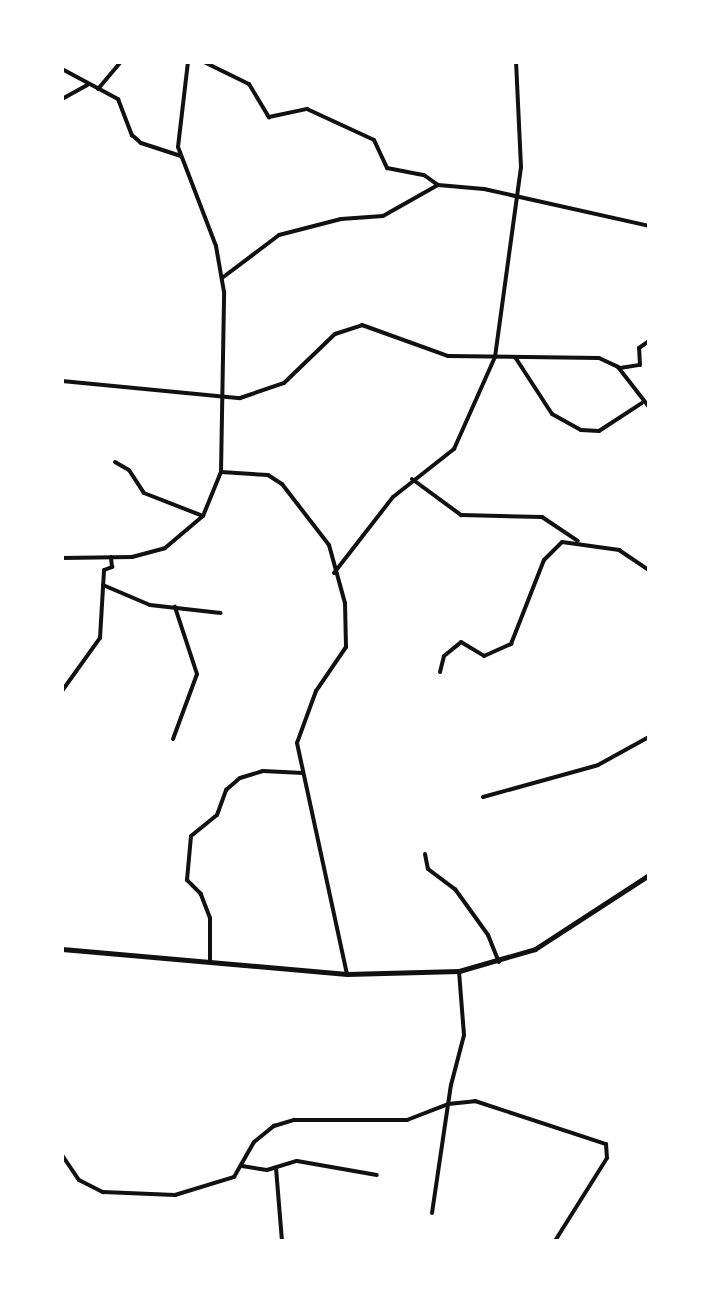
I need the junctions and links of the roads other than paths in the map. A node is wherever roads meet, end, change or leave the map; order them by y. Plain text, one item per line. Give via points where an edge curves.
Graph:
1 (121, 62) edge
2 (188, 62) edge
3 (204, 62) edge
4 (516, 62) edge
5 (62, 69) edge
6 (89, 85) junction
7 (98, 89) junction
8 (62, 99) edge
9 (182, 156) junction
10 (438, 185) junction
11 (518, 198) junction
12 (649, 226) edge
13 (222, 278) junction
14 (649, 341) edge
15 (495, 357) junction
16 (515, 357) junction
17 (620, 368) junction
18 (62, 381) edge
19 (224, 395) junction
20 (642, 403) junction
21 (649, 407) edge
22 (115, 462) dead end
23 (221, 472) junction
24 (412, 479) junction
25 (203, 516) junction
26 (580, 542) junction
27 (111, 557) junction
28 (62, 558) edge
29 (649, 570) edge
30 (334, 573) junction
31 (103, 585) junction
32 (175, 607) junction
33 (221, 613) dead end
34 (440, 672) dead end
35 (62, 691) edge
36 (649, 737) edge
37 (173, 739) dead end
38 (303, 773) junction
39 (483, 797) dead end
40 (425, 854) dead end
41 (649, 875) edge
42 (62, 949) edge
43 (499, 962) junction
44 (209, 964) junction
45 (459, 971) junction
46 (347, 974) junction
47 (448, 1104) junction
48 (62, 1155) edge
49 (242, 1166) junction
50 (276, 1168) junction
51 (377, 1175) dead end
52 (432, 1213) dead end
53 (282, 1241) edge
54 (555, 1241) edge

1 - 7 street
2 - 9 street via 179,112
3 - 10 street via 253,87 269,117 307,109 374,140 387,168 424,175
4 - 11 street via 521,125
5 - 6 street
6 - 7 street
6 - 8 street
7 - 9 street via 118,99 132,135 141,143
9 - 13 street via 211,230
10 - 11 street
10 - 13 street via 383,216 341,219 279,235
11 - 12 street
11 - 15 street
13 - 19 street
14 - 17 street via 639,348 640,365
15 - 16 street
15 - 19 street via 439,354 356,326 335,334 284,383 240,398
15 - 24 street via 454,449
16 - 17 street via 589,357
16 - 20 street via 552,414 581,430 599,431
17 - 20 street
18 - 19 street
19 - 23 street
20 - 21 street
22 - 25 street via 129,470 144,493
23 - 25 street
23 - 30 street via 257,473 282,484 318,526
24 - 26 street via 461,515 542,517
24 - 30 street
25 - 27 street via 165,548
26 - 29 street via 619,550
26 - 34 street via 549,549 511,644 484,656 461,642 444,656
27 - 28 street
27 - 31 street
30 - 38 street via 348,616 346,647 299,729
31 - 32 street via 150,605
31 - 35 street via 100,638
32 - 33 street
32 - 37 street via 197,674
36 - 39 street via 598,765
38 - 44 street via 263,771 240,778 226,790 217,815 191,836 187,880 201,894 210,918
38 - 46 street
40 - 43 street via 428,869 455,889 488,935
41 - 43 main road via 563,935
42 - 44 main road
43 - 45 main road
44 - 46 main road
45 - 46 main road
45 - 47 street via 465,1025
47 - 49 street via 407,1120 294,1120 274,1126 254,1142
47 - 52 street
47 - 54 street via 475,1101 499,1107 606,1144 607,1158
48 - 49 street via 84,1184 111,1194 194,1192 234,1177
49 - 50 street via 255,1171
50 - 51 street via 297,1161
50 - 53 street

